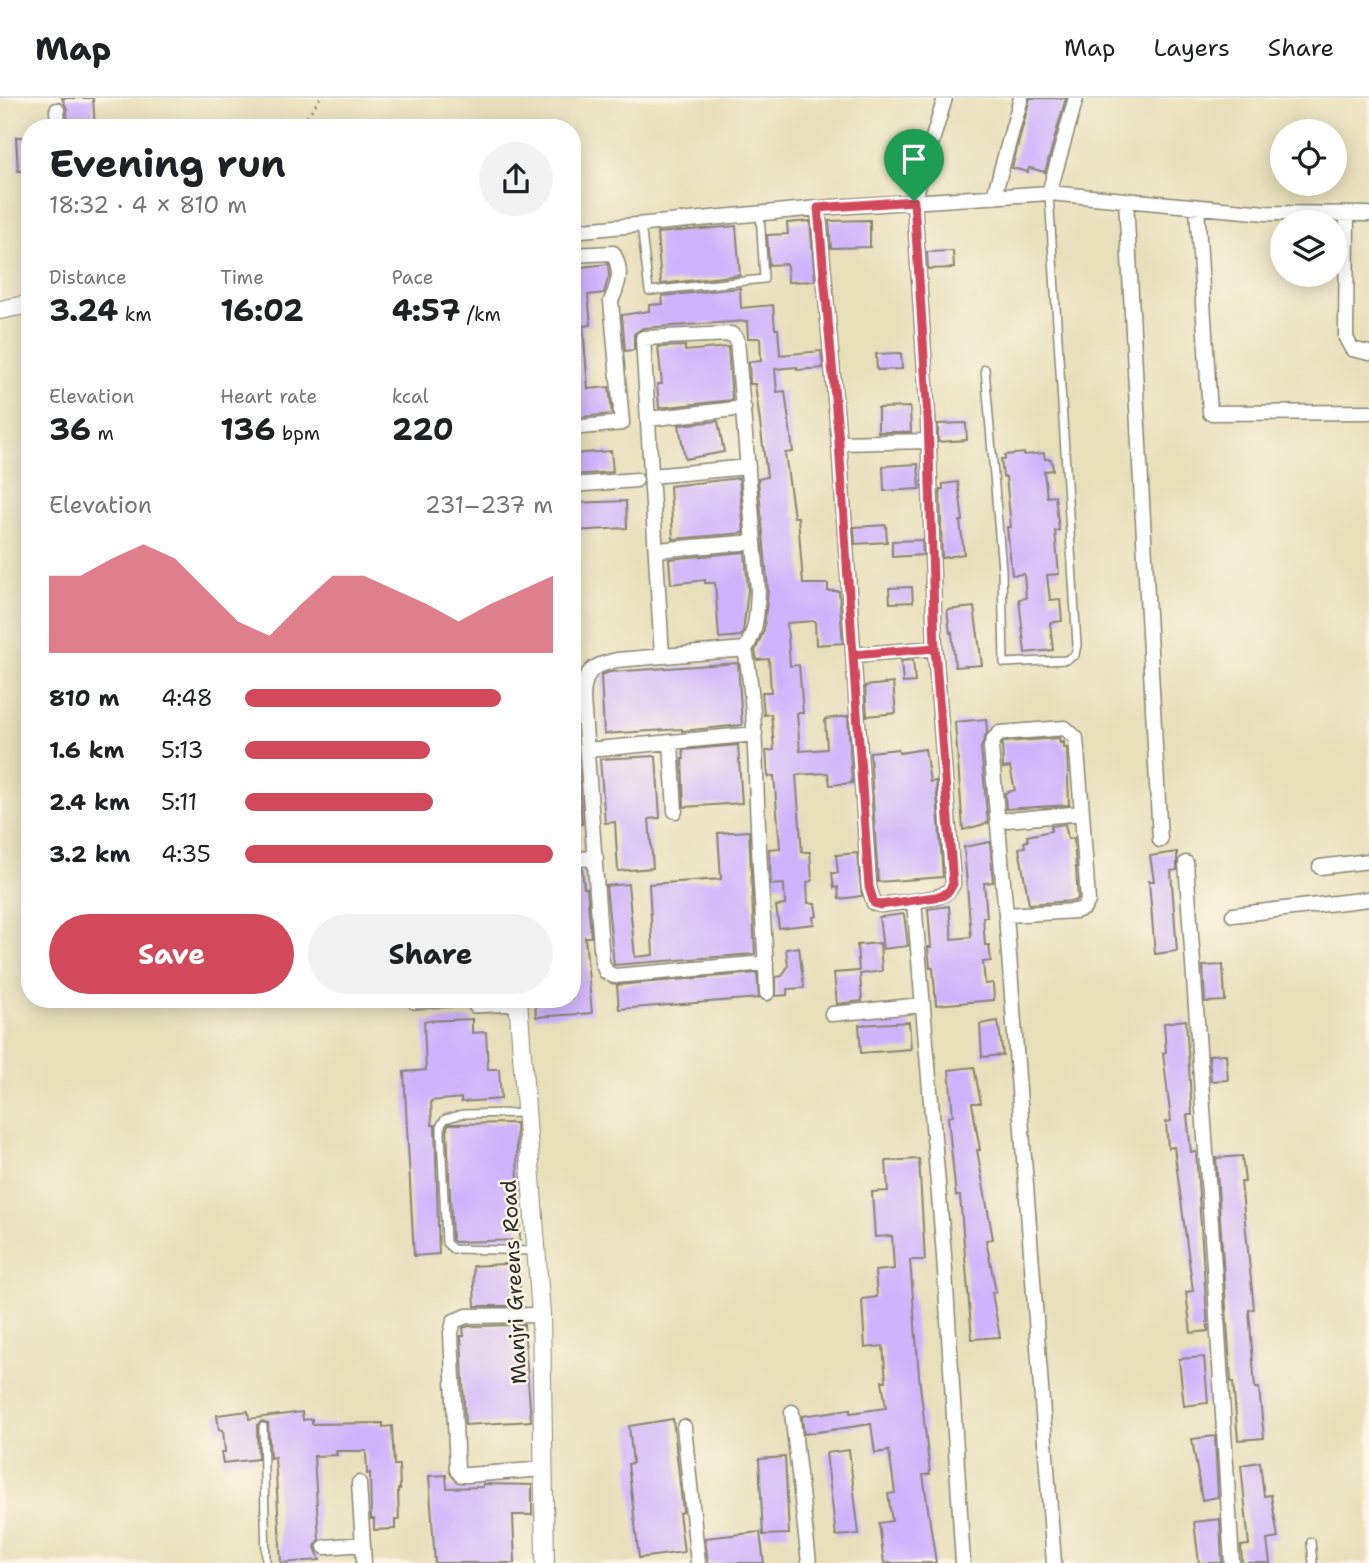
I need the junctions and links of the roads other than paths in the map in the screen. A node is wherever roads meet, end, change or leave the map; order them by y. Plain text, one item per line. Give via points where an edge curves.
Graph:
1 (945, 98) edge
2 (1021, 98) edge
3 (1076, 98) edge
4 (57, 110) dead end
5 (58, 119) edge
6 (1049, 193) junction
7 (994, 196) junction
8 (1126, 200) junction
9 (914, 201) junction
10 (1197, 207) junction
11 (818, 208) junction
12 (760, 213) junction
13 (1348, 214) junction
14 (1369, 214) edge
15 (641, 224) junction
16 (581, 230) edge
17 (581, 255) edge
18 (21, 306) edge
19 (0, 310) edge
20 (1369, 353) edge
21 (985, 369) dead end
22 (744, 408) junction
23 (1369, 412) edge
24 (648, 419) junction
25 (581, 427) edge
26 (928, 441) junction
27 (839, 443) junction
28 (748, 467) junction
29 (651, 476) junction
30 (636, 480) dead end
31 (581, 484) edge
32 (754, 542) junction
33 (656, 550) junction
34 (935, 648) junction
35 (745, 649) junction
36 (853, 655) junction
37 (662, 656) junction
38 (755, 734) junction
39 (671, 742) junction
40 (587, 750) junction
41 (675, 811) dead end
42 (1082, 813) junction
43 (998, 821) junction
44 (1160, 841) dead end
45 (596, 858) junction
46 (581, 859) edge
47 (1369, 861) edge
48 (1186, 863) dead end
49 (1320, 867) dead end
50 (1369, 899) edge
51 (914, 901) junction
52 (1006, 915) junction
53 (1233, 915) dead end
54 (766, 963) junction
55 (767, 993) dead end
56 (922, 1006) junction
57 (518, 1008) edge
58 (832, 1013) dead end
59 (526, 1113) junction
60 (537, 1251) junction
61 (541, 1315) junction
62 (792, 1412) dead end
63 (263, 1427) dead end
64 (684, 1427) dead end
65 (544, 1469) junction
66 (359, 1483) dead end
67 (1311, 1542) dead end
68 (363, 1544) junction
69 (325, 1547) dead end
70 (266, 1563) edge
71 (364, 1563) edge
72 (545, 1563) edge
73 (698, 1563) edge
74 (809, 1563) edge
75 (962, 1563) edge
76 (1054, 1563) edge
77 (1232, 1563) edge
78 (1313, 1563) edge

1 - 9 street
2 - 7 street
3 - 6 street
4 - 5 street
6 - 7 street
6 - 8 street
6 - 21 lane via 1077,645 1075,655 1066,660 1004,663 1002,570
7 - 9 street
8 - 10 street
8 - 44 street
9 - 11 street
9 - 26 street
10 - 13 street via 1266,214
10 - 23 street via 1210,413
11 - 12 street
11 - 27 street
12 - 15 street
12 - 15 lane via 764,279 649,290
13 - 14 street
13 - 20 street via 1346,338 1352,349
15 - 16 street
17 - 25 street via 613,253 620,265 620,283 611,301 622,423
18 - 19 street
22 - 24 street
22 - 24 street via 740,346 731,334 643,338
22 - 28 street
24 - 29 street
26 - 27 street
26 - 34 street
27 - 36 street
28 - 29 street
28 - 32 street
29 - 33 street
30 - 31 street
32 - 33 street
32 - 35 street via 757,611
33 - 37 street
34 - 36 street
34 - 51 street via 953,884 942,896
35 - 37 street
35 - 38 street
36 - 51 street via 870,897 880,905
37 - 40 street via 617,660 590,671 583,698
38 - 39 street
38 - 54 street
39 - 40 street
39 - 41 street
40 - 45 street
42 - 43 street
42 - 43 street via 1072,732 1065,728 1000,733 991,747
42 - 52 street via 1088,901 1084,908
43 - 52 street
45 - 46 street
45 - 54 street via 606,972 614,976
47 - 49 street
48 - 77 street
50 - 53 street
51 - 56 street
52 - 76 street
54 - 55 street
56 - 58 street
56 - 75 street via 944,1255
57 - 59 street, Manjri Greens Road
59 - 60 street, Manjri Greens Road
59 - 60 lane via 463,1114 445,1119 441,1134 446,1243 453,1249
60 - 61 street, Manjri Greens Road
61 - 65 street, Manjri Greens Road
61 - 65 street via 467,1316 454,1321 451,1333 457,1470 468,1475
62 - 74 street
63 - 70 lane
64 - 73 street
65 - 72 street, Manjri Greens Road
66 - 68 street
67 - 78 lane
68 - 69 street
68 - 71 street

